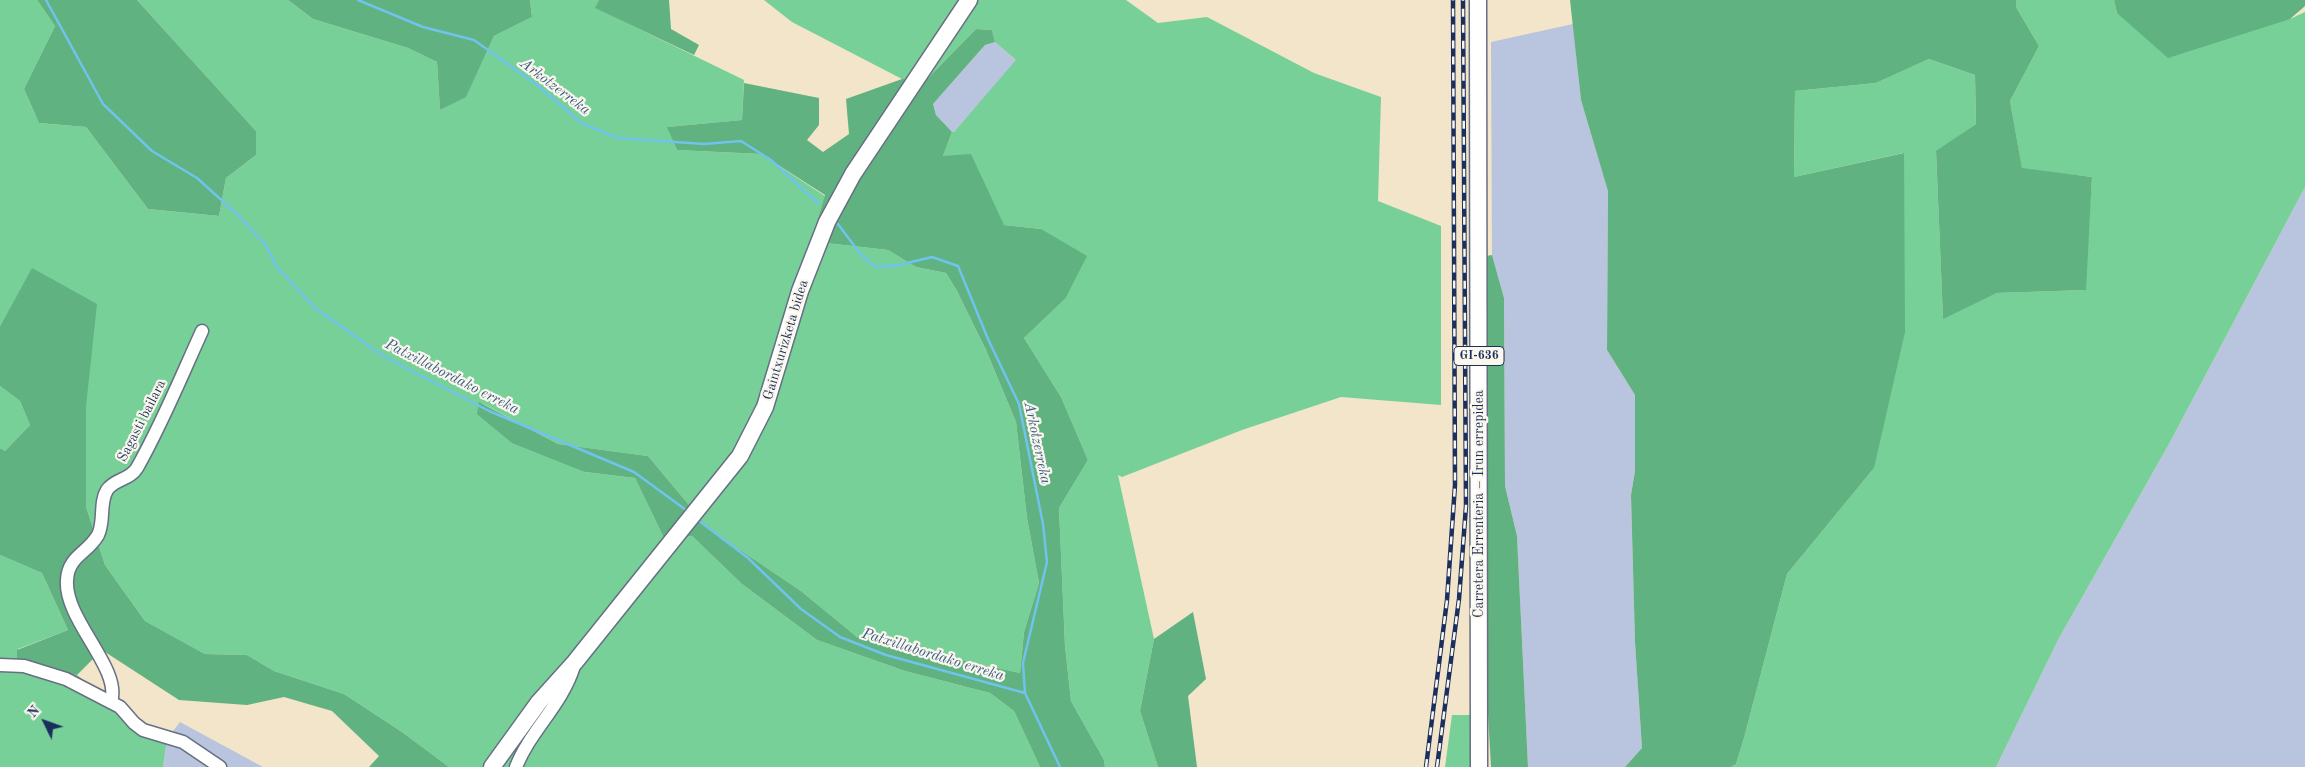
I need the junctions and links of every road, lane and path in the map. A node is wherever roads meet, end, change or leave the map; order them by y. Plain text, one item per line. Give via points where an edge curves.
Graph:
1 (969, 0) edge
2 (1478, 0) edge
3 (202, 331) dead end
4 (575, 662) junction
5 (0, 665) edge
6 (111, 702) junction
7 (513, 738) junction
8 (220, 767) edge
9 (492, 767) edge
10 (498, 767) edge
11 (503, 767) edge
12 (516, 767) edge
13 (1479, 767) edge

1 - 4 main road, Gaintxurizketa bidea via 867,152 831,214 800,291 765,407 750,440 730,470
2 - 13 main road, Carretera Errenteria – Irun errepidea / GI-636
3 - 6 street, Sagasti bailara via 166,413 135,471 108,489 98,535 68,569 66,583 74,610 109,675 114,694
4 - 7 main road, Gaintxurizketa bidea
4 - 11 main road, Gaintxurizketa bidea
4 - 12 street via 562,695
5 - 6 street via 46,671
6 - 8 street via 143,730 183,742
7 - 9 main road, Gaintxurizketa bidea
7 - 10 main road, Gaintxurizketa bidea

